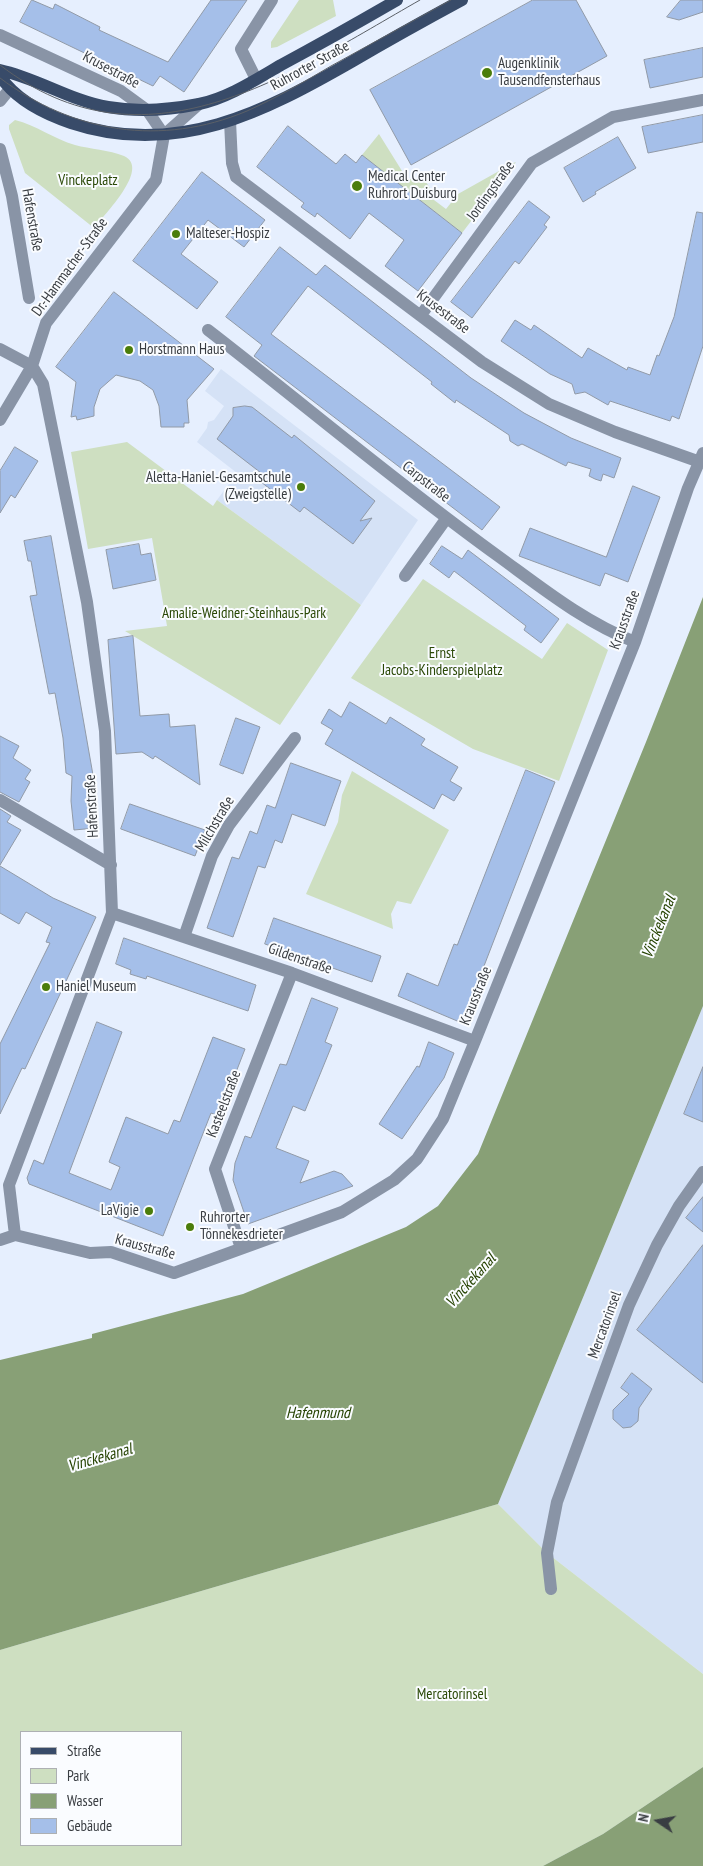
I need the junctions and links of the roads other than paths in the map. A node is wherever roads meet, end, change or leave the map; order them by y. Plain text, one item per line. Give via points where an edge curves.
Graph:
1 (272, 0) edge
2 (398, 0) edge
3 (462, 0) edge
4 (0, 35) edge
5 (0, 70) edge
6 (0, 76) edge
7 (256, 79) junction
8 (9, 90) junction
9 (703, 100) edge
10 (0, 101) edge
11 (200, 104) junction
12 (147, 110) junction
13 (230, 121) junction
14 (164, 135) junction
15 (0, 149) edge
16 (29, 298) dead end
17 (420, 315) junction
18 (208, 330) dead end
19 (0, 349) edge
20 (32, 366) junction
21 (0, 420) edge
22 (701, 458) edge
23 (446, 519) junction
24 (405, 576) dead end
25 (635, 642) junction
26 (295, 738) dead end
27 (0, 800) edge
28 (111, 865) junction
29 (112, 913) junction
30 (184, 937) junction
31 (292, 973) junction
32 (476, 1040) junction
33 (703, 1172) edge
34 (15, 1235) junction
35 (0, 1240) edge
36 (241, 1248) junction
37 (551, 1589) dead end

1 - 7 street via 241,49
2 - 7 main road, Ruhrorter Straße
3 - 13 main road, Ruhrorter Straße via 277,103
4 - 12 street, Krusestraße via 121,91
5 - 12 main road, Krusestraße via 18,74 80,100 107,107
6 - 8 main road
7 - 11 main road, Ruhrorter Straße
8 - 10 street
8 - 14 main road via 43,110 84,127 135,135
9 - 17 street, Jordingstraße via 613,117 532,163
11 - 12 main road, Ruhrorter Straße
11 - 14 street
12 - 14 street
13 - 14 main road, Ruhrorter Straße via 197,131
13 - 17 street, Krusestraße via 236,177
14 - 20 street, Dr.-Hammacher-Straße via 156,180 46,322
15 - 16 street, Hafenstraße via 12,196
17 - 22 street, Krusestraße via 482,362 549,404 615,432
18 - 23 street, Carpstraße
19 - 20 street
20 - 21 street, Dr.-Hammacher-Straße
20 - 28 street, Hafenstraße via 43,384 87,602 105,731
22 - 25 street, Krausstraße
23 - 24 street
23 - 25 street, Carpstraße via 580,615
25 - 32 street, Krausstraße
26 - 30 street, Milchstraße via 229,825 212,856
27 - 28 street
28 - 29 street, Hafenstraße
29 - 30 street, Gildenstraße
29 - 34 street, Hafenstraße via 9,1185
30 - 31 street, Gildenstraße
31 - 32 street, Gildenstraße
31 - 36 street, Kasteelstraße via 215,1169
32 - 36 street, Krausstraße via 443,1119 417,1159 394,1180 342,1212
33 - 37 street, Mercatorinsel via 657,1245 629,1305 557,1502 547,1553
34 - 35 street
34 - 36 street, Krausstraße via 90,1253 111,1252 174,1273

